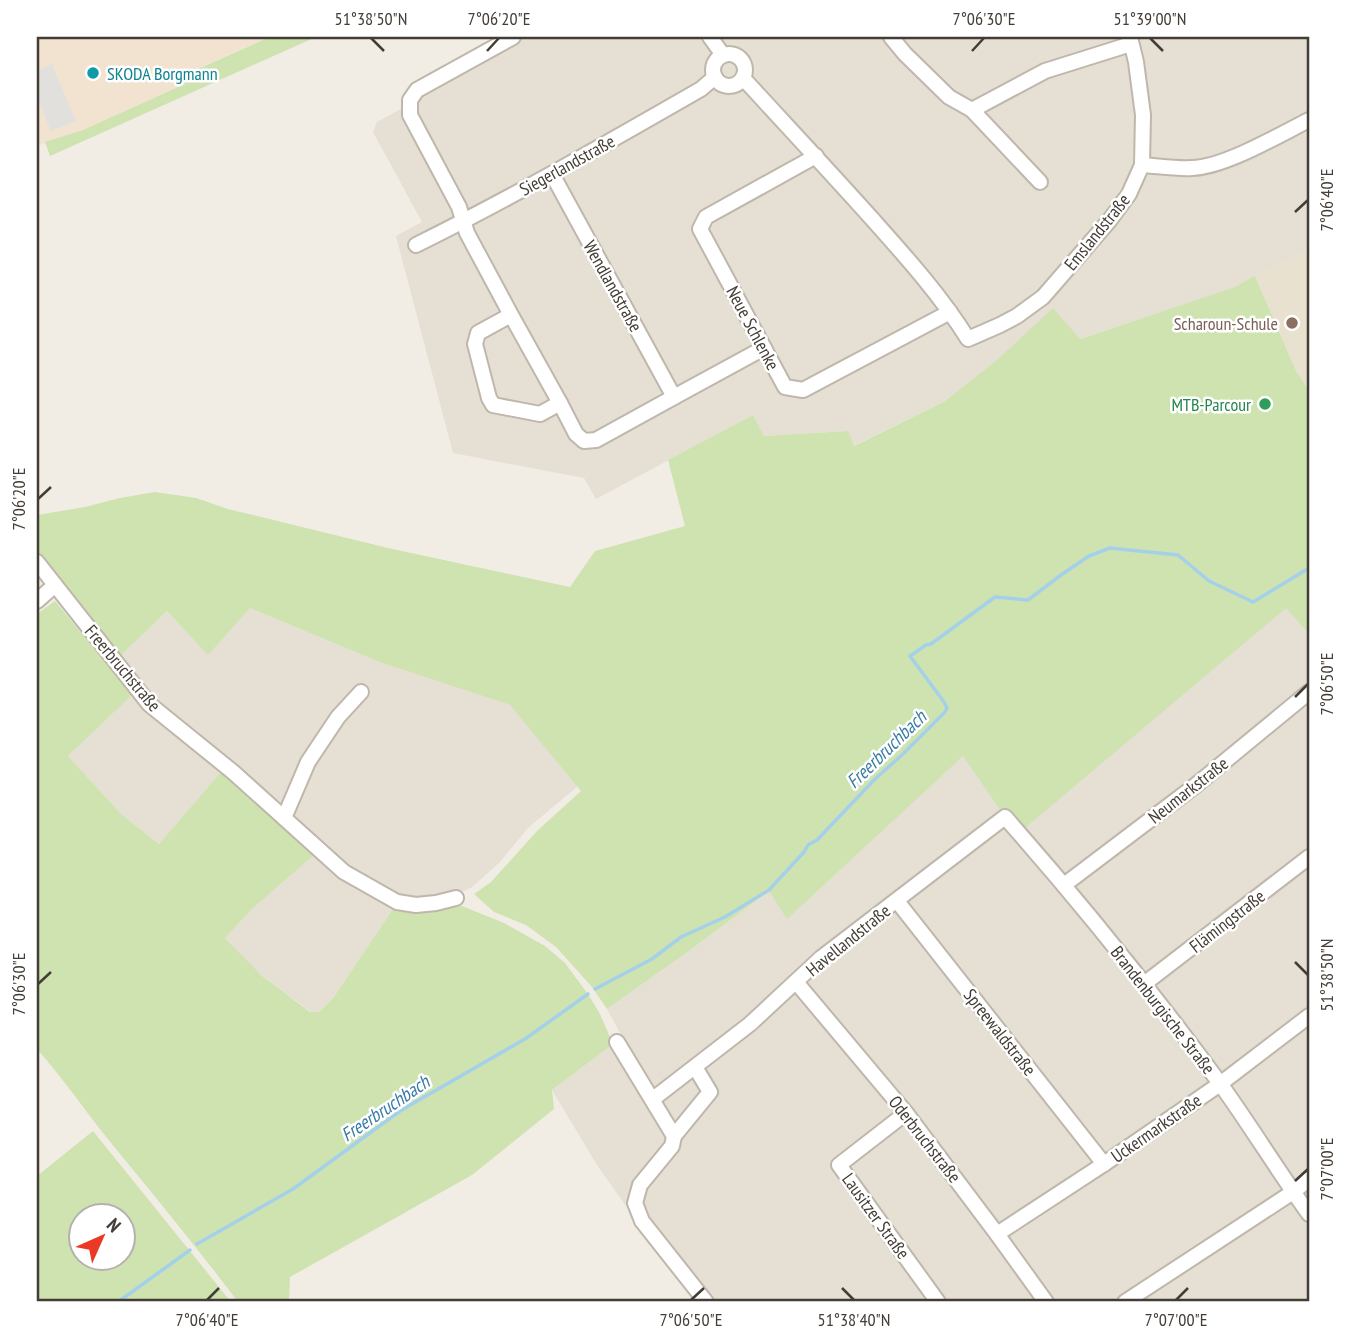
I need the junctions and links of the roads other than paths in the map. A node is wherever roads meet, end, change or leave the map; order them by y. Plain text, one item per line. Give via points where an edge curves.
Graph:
1 (513, 37) edge
2 (710, 37) edge
3 (891, 37) edge
4 (1131, 41) edge
5 (723, 55) junction
6 (715, 77) junction
7 (743, 78) junction
8 (972, 110) junction
9 (1309, 120) edge
10 (816, 156) junction
11 (1142, 165) junction
12 (552, 174) junction
13 (1040, 182) dead end
14 (465, 221) junction
15 (416, 245) dead end
16 (950, 312) junction
17 (511, 314) junction
18 (764, 348) junction
19 (674, 397) junction
20 (560, 403) junction
21 (37, 562) edge
22 (55, 585) junction
23 (37, 601) edge
24 (361, 692) dead end
25 (1309, 692) edge
26 (1004, 817) joint
27 (284, 818) junction
28 (1309, 858) edge
29 (1064, 885) junction
30 (456, 898) dead end
31 (897, 901) junction
32 (796, 982) junction
33 (1144, 984) junction
34 (1309, 1016) edge
35 (617, 1042) dead end
36 (695, 1067) junction
37 (1220, 1084) junction
38 (653, 1100) junction
39 (906, 1113) junction
40 (674, 1136) junction
41 (1104, 1164) junction
42 (1309, 1180) edge
43 (1293, 1192) junction
44 (1309, 1214) edge
45 (997, 1234) junction
46 (706, 1302) edge
47 (938, 1302) edge
48 (1046, 1302) edge
49 (1125, 1302) edge

1 - 14 street via 417,90 410,100 410,115
2 - 5 street
3 - 8 street via 949,97
4 - 8 street via 1045,71
4 - 11 street, Emslandstraße via 1143,115
5 - 6 street via 715,62
5 - 7 street via 740,58 745,65
6 - 7 street via 726,86
6 - 12 street, Siegerlandstraße
7 - 10 street
8 - 13 street
9 - 11 street via 1212,165 1192,169
10 - 16 street
10 - 18 street, Neue Schlenke via 706,217 700,229
11 - 16 street, Emslandstraße via 1129,194 1109,221 1030,307 968,339
12 - 14 street, Siegerlandstraße
12 - 19 street, Wendlandstraße
14 - 15 street, Siegerlandstraße
14 - 17 street via 467,233
16 - 18 street, Neue Schlenke via 803,390 785,387
17 - 20 street
17 - 20 street via 478,333 475,344 489,398 493,405 540,414
18 - 19 street
19 - 20 street via 596,440 584,441
21 - 22 street, Freerbruchstraße
22 - 23 street
22 - 27 street, Freerbruchstraße via 149,704
24 - 27 street via 308,762
25 - 29 street, Neumarkstraße
26 - 29 street, Brandenburgische Straße
26 - 31 street, Havellandstraße
27 - 30 street, Freerbruchstraße via 344,872 397,902 416,905
28 - 33 street, Flämingstraße
29 - 33 street, Brandenburgische Straße
31 - 32 street, Havellandstraße via 821,957
31 - 41 street, Spreewaldstraße
32 - 36 street, Havellandstraße
32 - 39 street, Oderbruchstraße
33 - 37 street, Brandenburgische Straße
34 - 37 street, Uckermarkstraße
35 - 38 street
36 - 38 street, Havellandstraße
36 - 40 street via 710,1092
37 - 41 street, Uckermarkstraße
37 - 43 street, Brandenburgische Straße
38 - 40 street
39 - 45 street, Oderbruchstraße
39 - 47 street, Lausitzer Straße via 839,1165
40 - 46 street via 672,1146 640,1185 635,1203 642,1221
41 - 45 street, Uckermarkstraße
42 - 43 street
43 - 44 street, Brandenburgische Straße
43 - 49 street
45 - 48 street, Oderbruchstraße

